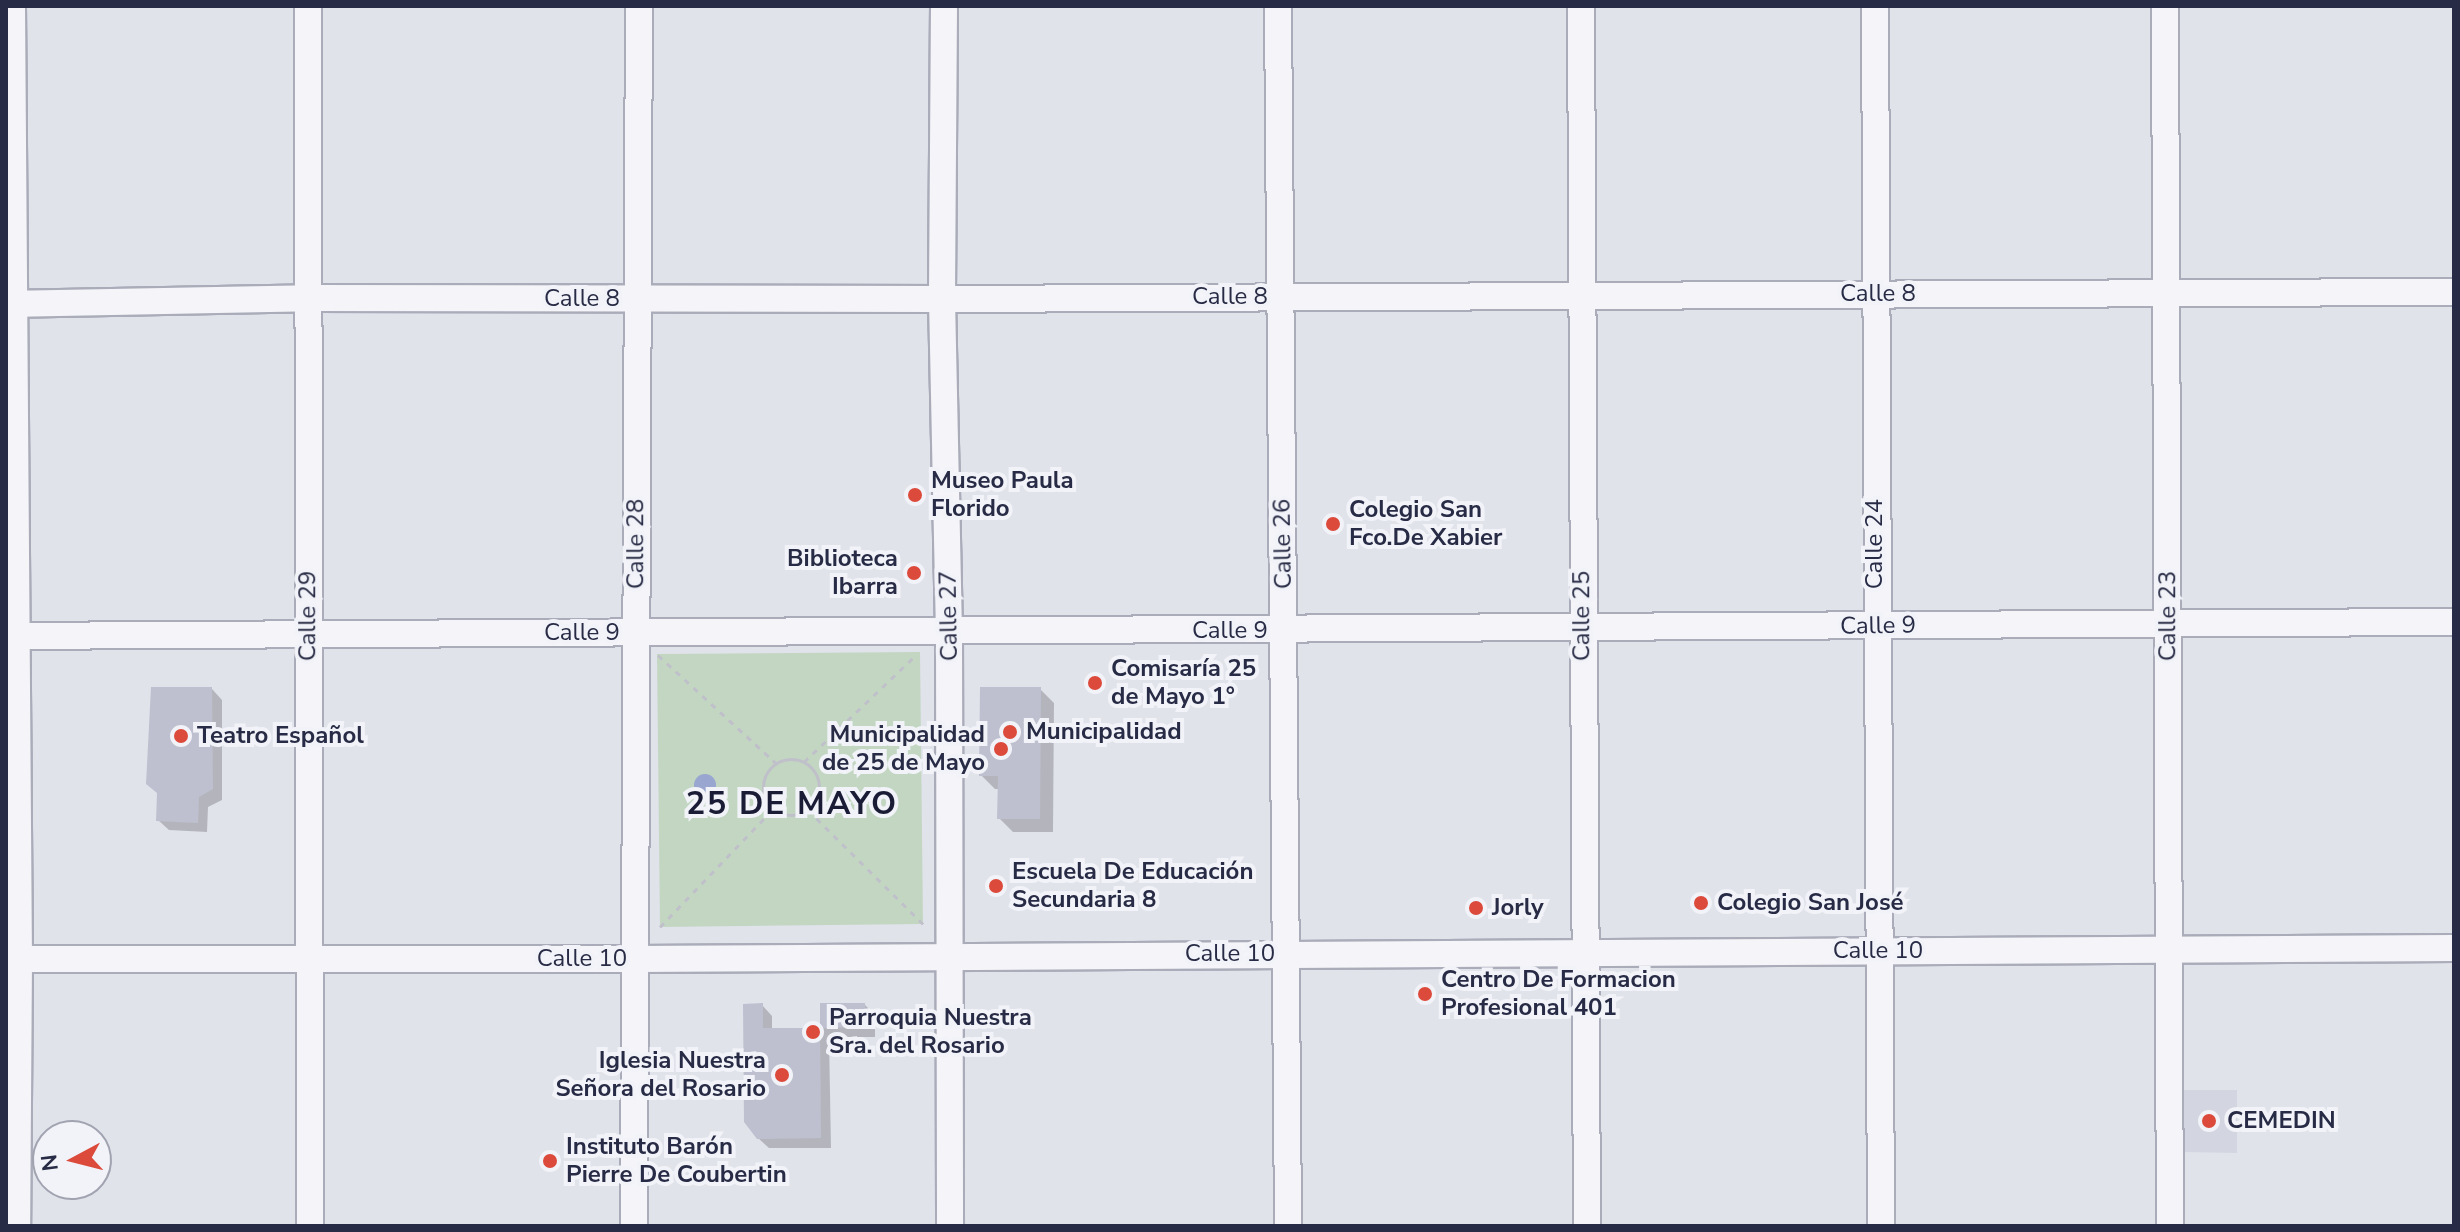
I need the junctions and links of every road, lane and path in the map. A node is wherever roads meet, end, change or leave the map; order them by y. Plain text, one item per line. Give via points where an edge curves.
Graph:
1 (12, 6) edge
2 (308, 6) edge
3 (639, 6) edge
4 (944, 6) edge
5 (1278, 6) edge
6 (1581, 6) edge
7 (1875, 6) edge
8 (2165, 6) edge
9 (2454, 292) edge
10 (2166, 293) junction
11 (1874, 294) junction
12 (1581, 295) junction
13 (1280, 297) junction
14 (309, 298) junction
15 (942, 299) junction
16 (638, 300) junction
17 (10, 304) edge
18 (2454, 622) edge
19 (2168, 623) junction
20 (1876, 626) junction
21 (1581, 630) junction
22 (949, 631) junction
23 (1284, 631) junction
24 (307, 633) junction
25 (635, 633) junction
26 (12, 636) edge
27 (920, 652) dead end
28 (657, 654) dead end
29 (804, 762) junction
30 (776, 763) junction
31 (773, 809) junction
32 (808, 810) junction
33 (923, 924) dead end
34 (660, 927) dead end
35 (2454, 948) edge
36 (1586, 951) junction
37 (1880, 951) junction
38 (2168, 951) junction
39 (1284, 954) junction
40 (949, 955) junction
41 (309, 958) junction
42 (13, 959) edge
43 (636, 959) junction
44 (17, 1226) edge
45 (310, 1226) edge
46 (634, 1226) edge
47 (950, 1226) edge
48 (1288, 1226) edge
49 (1587, 1226) edge
50 (1881, 1226) edge
51 (2170, 1226) edge

1 - 17 street
2 - 14 street, Calle 29
3 - 16 street, Calle 28
4 - 15 street, Calle 27
5 - 13 street, Calle 26
6 - 12 street, Calle 25
7 - 11 street, Calle 24
8 - 10 street, Calle 23
9 - 10 street, Calle 8
10 - 11 street, Calle 8
10 - 19 street, Calle 23
11 - 12 street, Calle 8
11 - 20 street, Calle 24
12 - 13 street, Calle 8
12 - 21 street, Calle 25
13 - 15 street, Calle 8
13 - 23 street, Calle 26
14 - 16 street, Calle 8
14 - 17 street, Calle 8
14 - 24 street, Calle 29
15 - 16 street, Calle 8
15 - 22 street, Calle 27
16 - 25 street, Calle 28
17 - 26 street
18 - 19 street, Calle 9
19 - 20 street, Calle 9
19 - 38 street, Calle 23
20 - 21 street, Calle 9
20 - 37 street, Calle 24
21 - 23 street, Calle 9
21 - 36 street, Calle 25
22 - 23 street, Calle 9
22 - 25 street, Calle 9
22 - 40 street, Calle 27
23 - 39 street, Calle 26
24 - 25 street, Calle 9
24 - 26 street, Calle 9
24 - 41 street, Calle 29
25 - 43 street, Calle 28
26 - 42 street
27 - 29 path
28 - 30 path
29 - 30 path
29 - 32 path via 820,785
30 - 31 path via 763,785
31 - 32 path via 790,816
31 - 34 path
32 - 33 path
35 - 38 street, Calle 10
36 - 37 street, Calle 10
36 - 39 street, Calle 10
36 - 49 street, Calle 25
37 - 38 street, Calle 10
37 - 50 street, Calle 24
38 - 51 street, Calle 23
39 - 40 street, Calle 10
39 - 48 street, Calle 26
40 - 43 street, Calle 10
40 - 47 street, Calle 27
41 - 42 street, Calle 10
41 - 43 street, Calle 10
41 - 45 street, Calle 29
42 - 44 street
43 - 46 street, Calle 28

